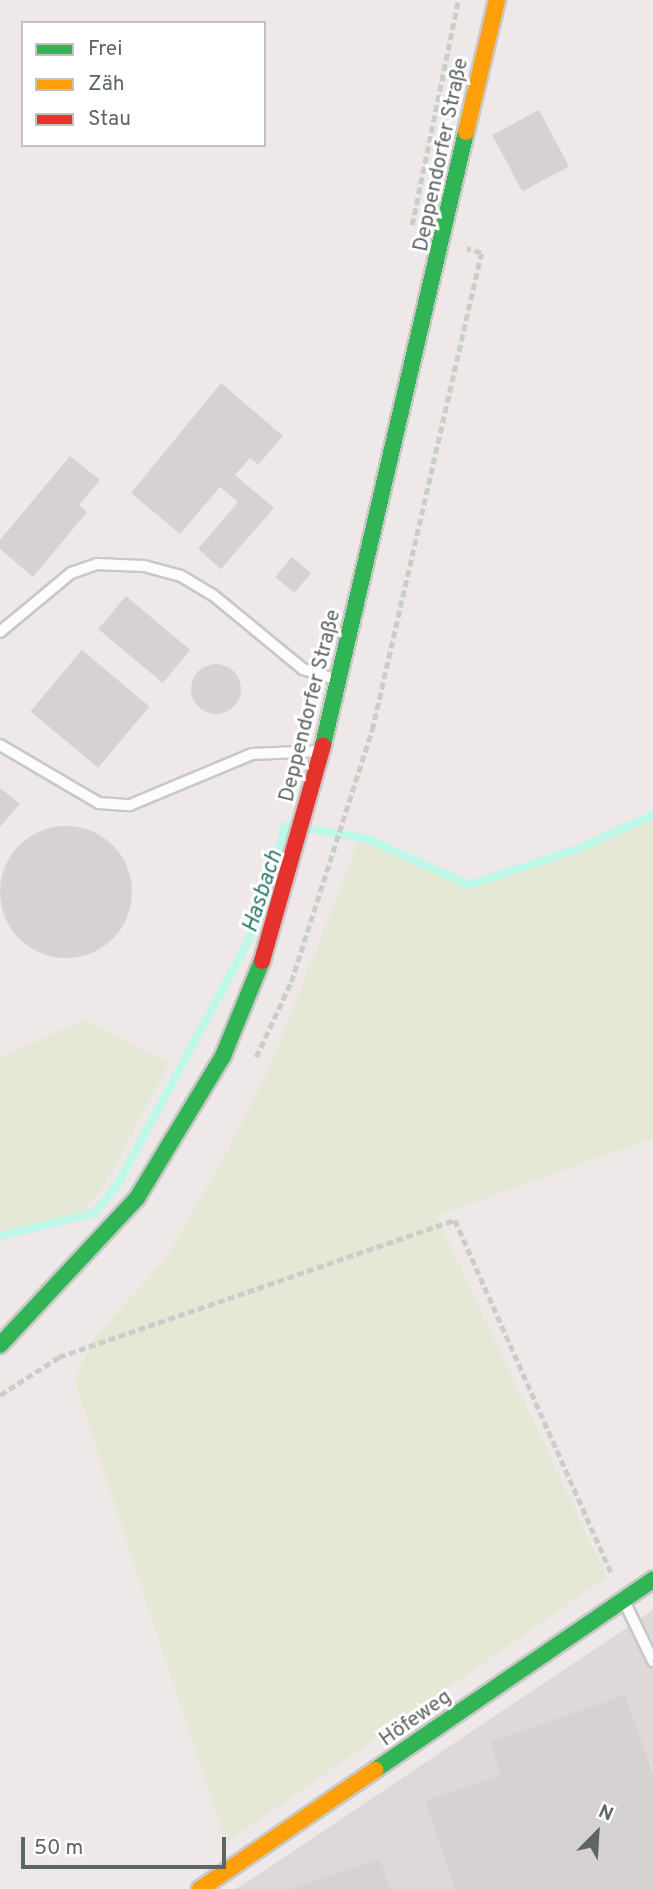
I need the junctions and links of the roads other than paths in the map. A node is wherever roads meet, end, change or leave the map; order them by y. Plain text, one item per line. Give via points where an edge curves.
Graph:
1 (498, 0) edge
2 (0, 632) edge
3 (339, 681) junction
4 (0, 745) edge
5 (322, 751) junction
6 (0, 1345) edge
7 (653, 1580) edge
8 (624, 1601) junction
9 (653, 1661) edge
10 (200, 1889) edge

1 - 3 street, Deppendorfer Straße
2 - 3 lane via 71,573 97,564 144,566 202,588 303,669
3 - 5 street, Deppendorfer Straße
4 - 5 lane via 99,803 130,805 252,754
5 - 6 street, Deppendorfer Straße via 297,855 259,971 185,1125 137,1198
7 - 8 street, Höfeweg
8 - 9 lane
8 - 10 street, Höfeweg

